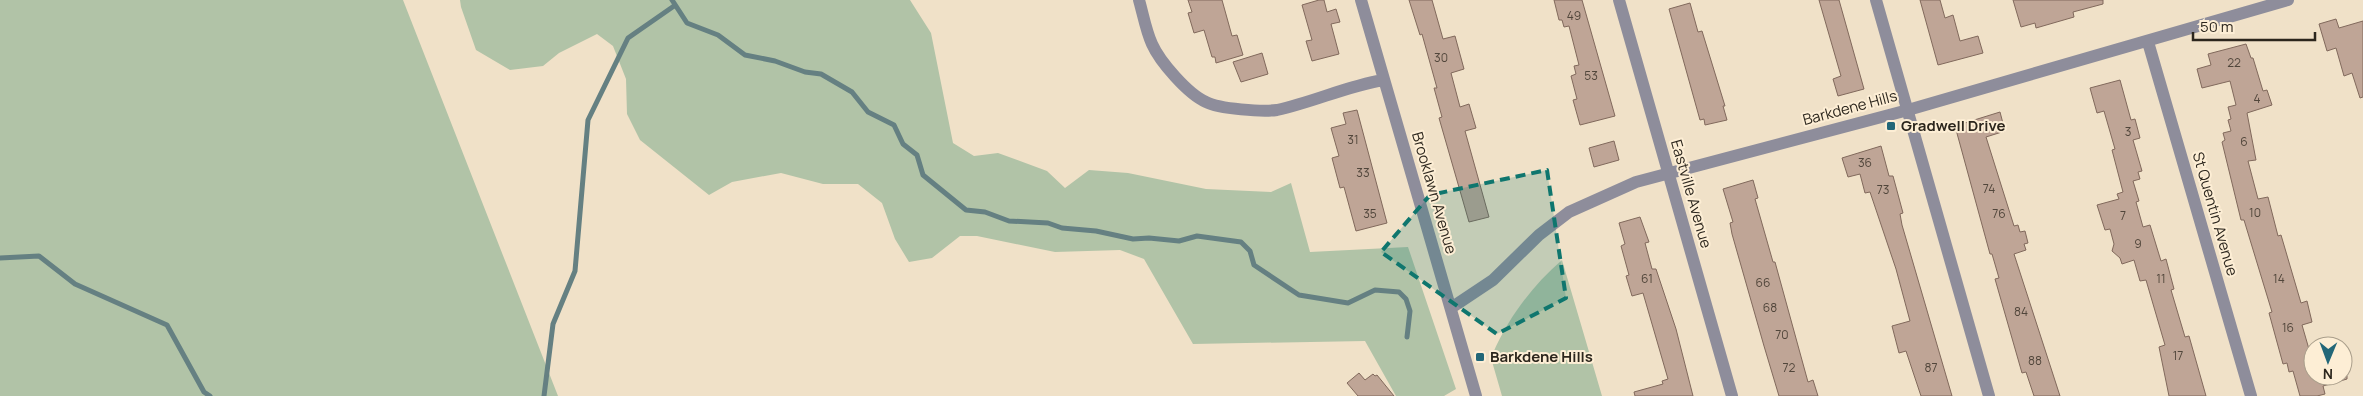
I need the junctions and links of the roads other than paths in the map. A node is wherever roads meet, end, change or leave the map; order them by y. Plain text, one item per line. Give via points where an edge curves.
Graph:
1 (1139, 0) edge
2 (1361, 0) edge
3 (1619, 0) edge
4 (1876, 0) edge
5 (2288, 0) edge
6 (2267, 3) edge
7 (2148, 42) junction
8 (1384, 80) junction
9 (1908, 110) junction
10 (1669, 172) junction
11 (1451, 308) junction
12 (1476, 396) edge
13 (1732, 396) edge
14 (1989, 396) edge
15 (2251, 396) edge

1 - 8 street via 1152,44 1178,79 1206,102 1253,111 1275,110
2 - 8 street, Brooklawn Avenue
3 - 10 street, Eastville Avenue
4 - 9 street
5 - 6 street, Barkdene Hills
6 - 7 street, Barkdene Hills
7 - 9 street, Barkdene Hills
7 - 15 street, St Quentin Avenue
8 - 11 street, Brooklawn Avenue
9 - 10 street, Barkdene Hills
9 - 14 street
10 - 11 street, Barkdene Hills via 1636,182 1569,212 1539,235 1493,280
10 - 13 street, Eastville Avenue
11 - 12 street, Brooklawn Avenue

